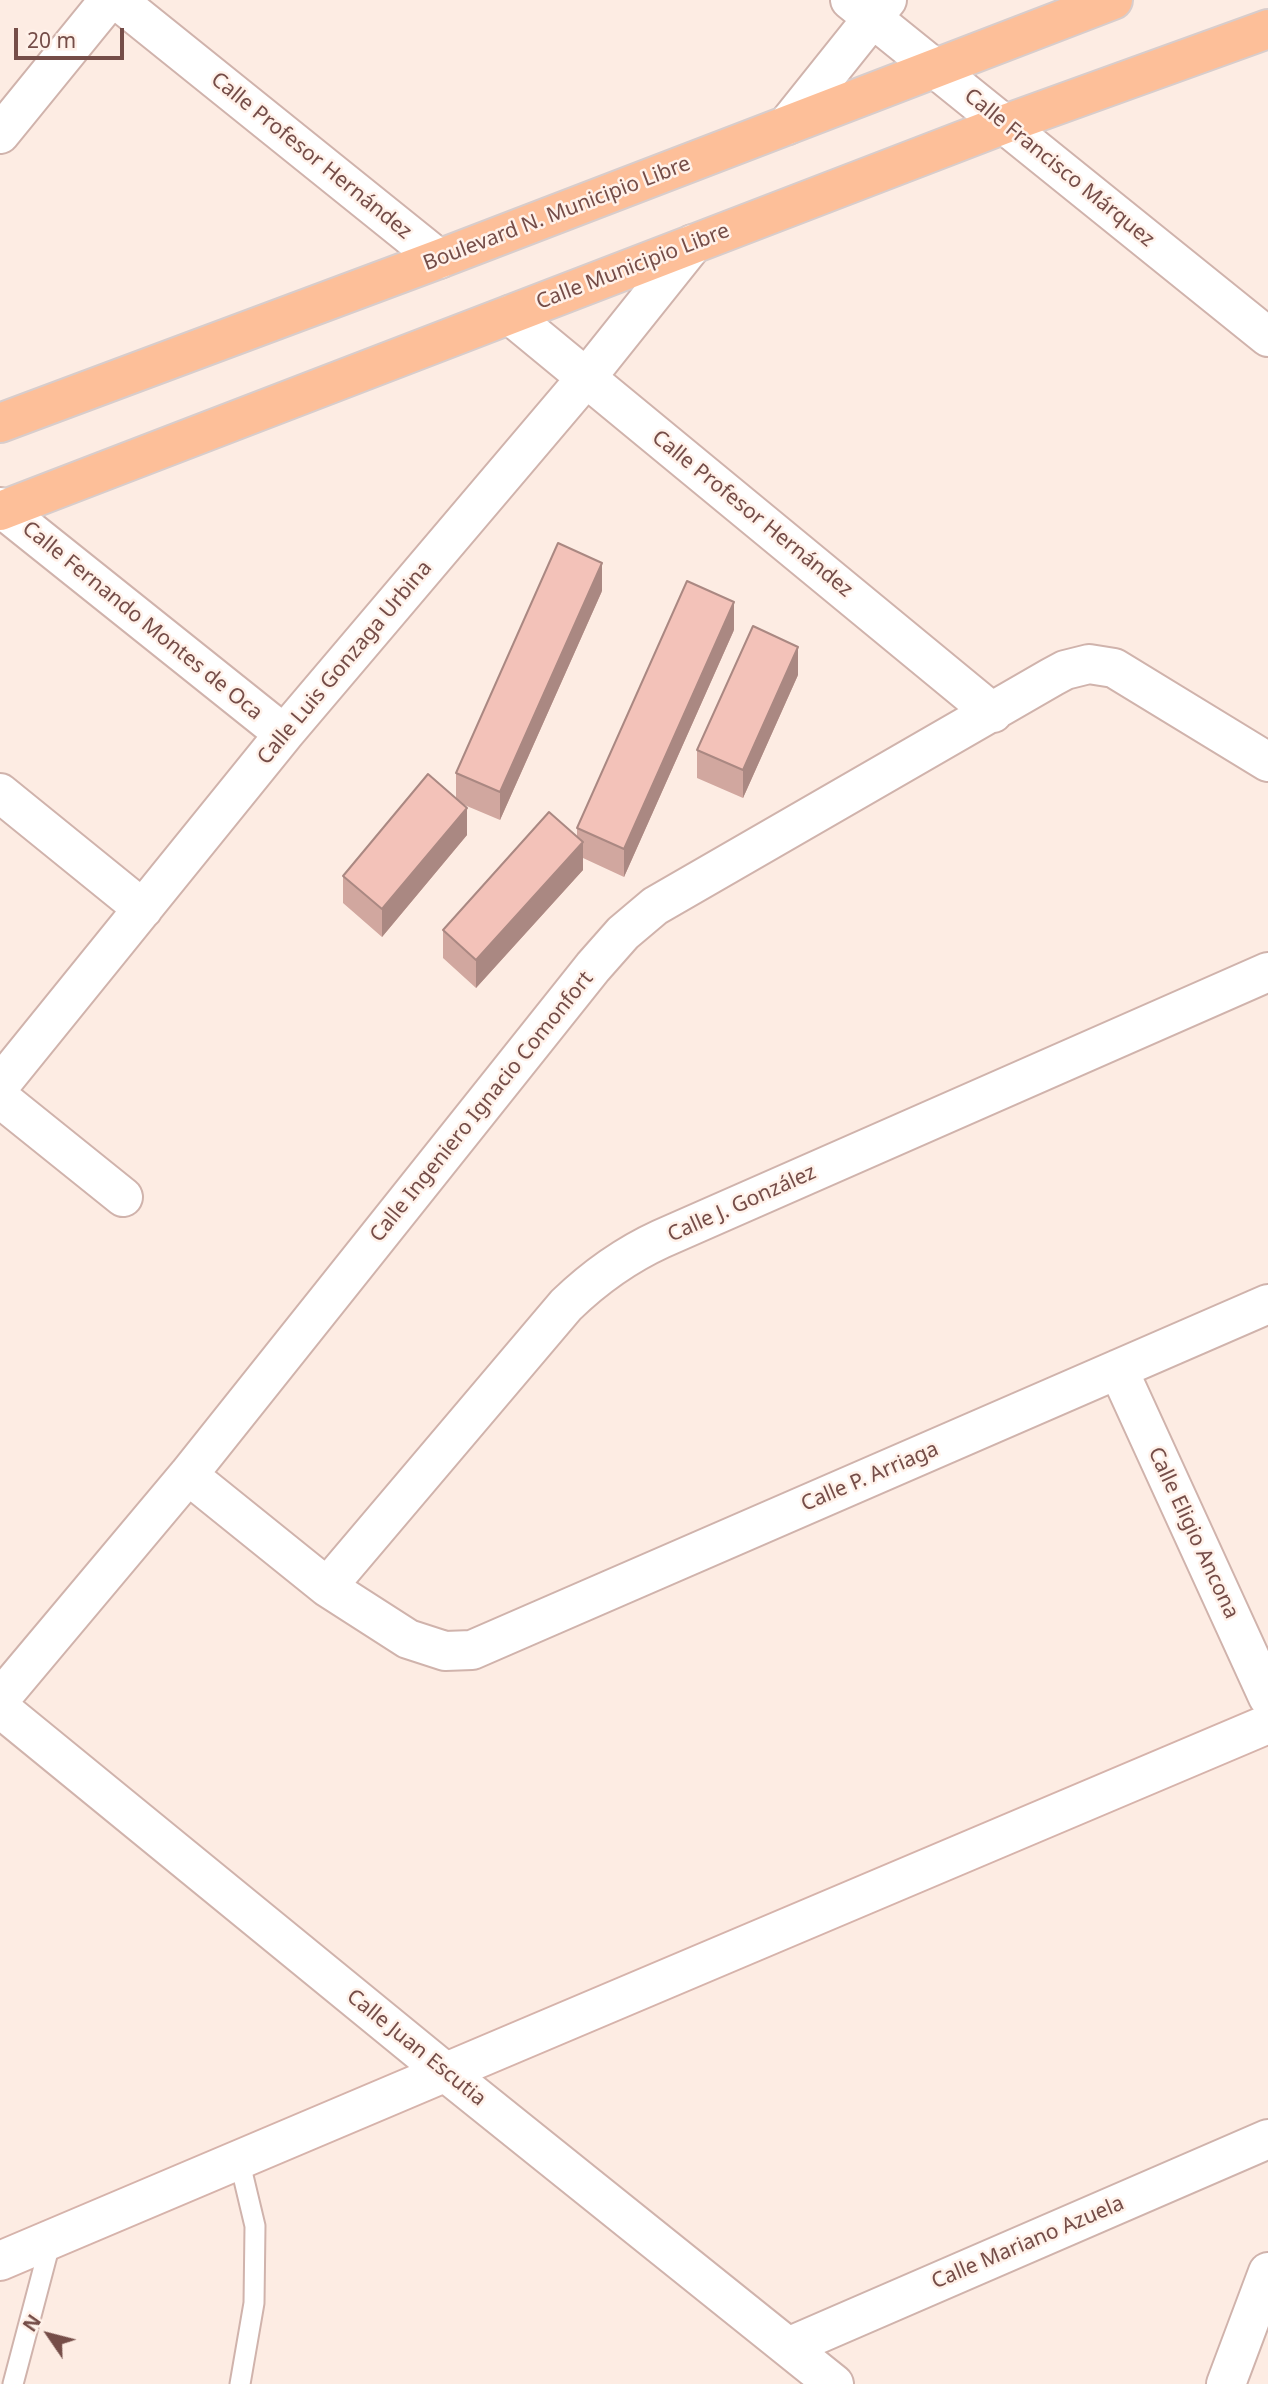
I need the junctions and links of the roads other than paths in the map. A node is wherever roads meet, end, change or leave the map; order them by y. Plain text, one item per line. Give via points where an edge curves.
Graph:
1 (109, 0) edge
2 (117, 0) edge
3 (1112, 0) edge
4 (870, 6) edge
5 (1266, 32) edge
6 (936, 67) junction
7 (1005, 124) junction
8 (787, 125) junction
9 (0, 134) edge
10 (694, 244) junction
11 (439, 260) junction
12 (510, 315) junction
13 (1268, 337) edge
14 (586, 378) junction
15 (0, 423) edge
16 (1, 509) edge
17 (993, 713) junction
18 (285, 734) junction
19 (1268, 762) edge
20 (0, 793) edge
21 (143, 909) junction
22 (1268, 972) edge
23 (0, 1085) edge
24 (0, 1098) edge
25 (123, 1197) dead end
26 (1268, 1304) edge
27 (1118, 1369) junction
28 (188, 1475) junction
29 (327, 1587) junction
30 (1268, 1697) edge
31 (0, 1699) edge
32 (0, 1708) edge
33 (1268, 1724) edge
34 (444, 2071) junction
35 (1268, 2139) edge
36 (239, 2159) junction
37 (51, 2240) junction
38 (1, 2262) edge
39 (1268, 2272) edge
40 (788, 2347) junction
41 (13, 2384) edge
42 (240, 2384) edge
43 (834, 2384) edge
44 (1226, 2384) edge

1 - 9 street
2 - 11 street, Calle Profesor Hernández
3 - 6 main road, Boulevard N. Municipio Libre
4 - 6 street, Calle Francisco Márquez
4 - 8 street
5 - 7 main road, Calle Municipio Libre
6 - 7 street, Calle Francisco Márquez
6 - 8 main road, Boulevard N. Municipio Libre
7 - 10 main road, Calle Municipio Libre
7 - 13 street, Calle Francisco Márquez
8 - 11 main road, Boulevard N. Municipio Libre
10 - 12 main road, Calle Municipio Libre
10 - 14 street, Calle Luis Gonzaga Urbina
11 - 15 main road, Boulevard N. Municipio Libre
12 - 14 street, Calle Profesor Hernández
12 - 16 main road, Calle Municipio Libre
14 - 17 street, Calle Profesor Hernández
14 - 18 street, Calle Luis Gonzaga Urbina
16 - 18 street, Calle Fernando Montes de Oca
17 - 19 street, Calle Ingeniero Ignacio Comonfort via 1065,670 1089,664 1114,668
17 - 28 street, Calle Ingeniero Ignacio Comonfort via 655,906 622,933
18 - 21 street, Calle Luis Gonzaga Urbina
20 - 21 street
21 - 23 street, Calle Luis Gonzaga Urbina
22 - 29 street, Calle J. González via 661,1239 608,1268 566,1306
24 - 25 street
26 - 27 street, Calle P. Arriaga
27 - 29 street, Calle P. Arriaga via 472,1650 445,1651 408,1639
27 - 30 street, Calle Eligio Ancona
28 - 29 street
28 - 31 street, Calle Ingeniero Ignacio Comonfort
32 - 34 street, Calle Juan Escutia
33 - 34 street
34 - 36 street
34 - 40 street, Calle Juan Escutia
35 - 40 street, Calle Mariano Azuela
36 - 37 street
36 - 42 lane via 255,2226 254,2303
37 - 38 street
37 - 41 lane
39 - 44 street
40 - 43 street, Calle Juan Escutia

